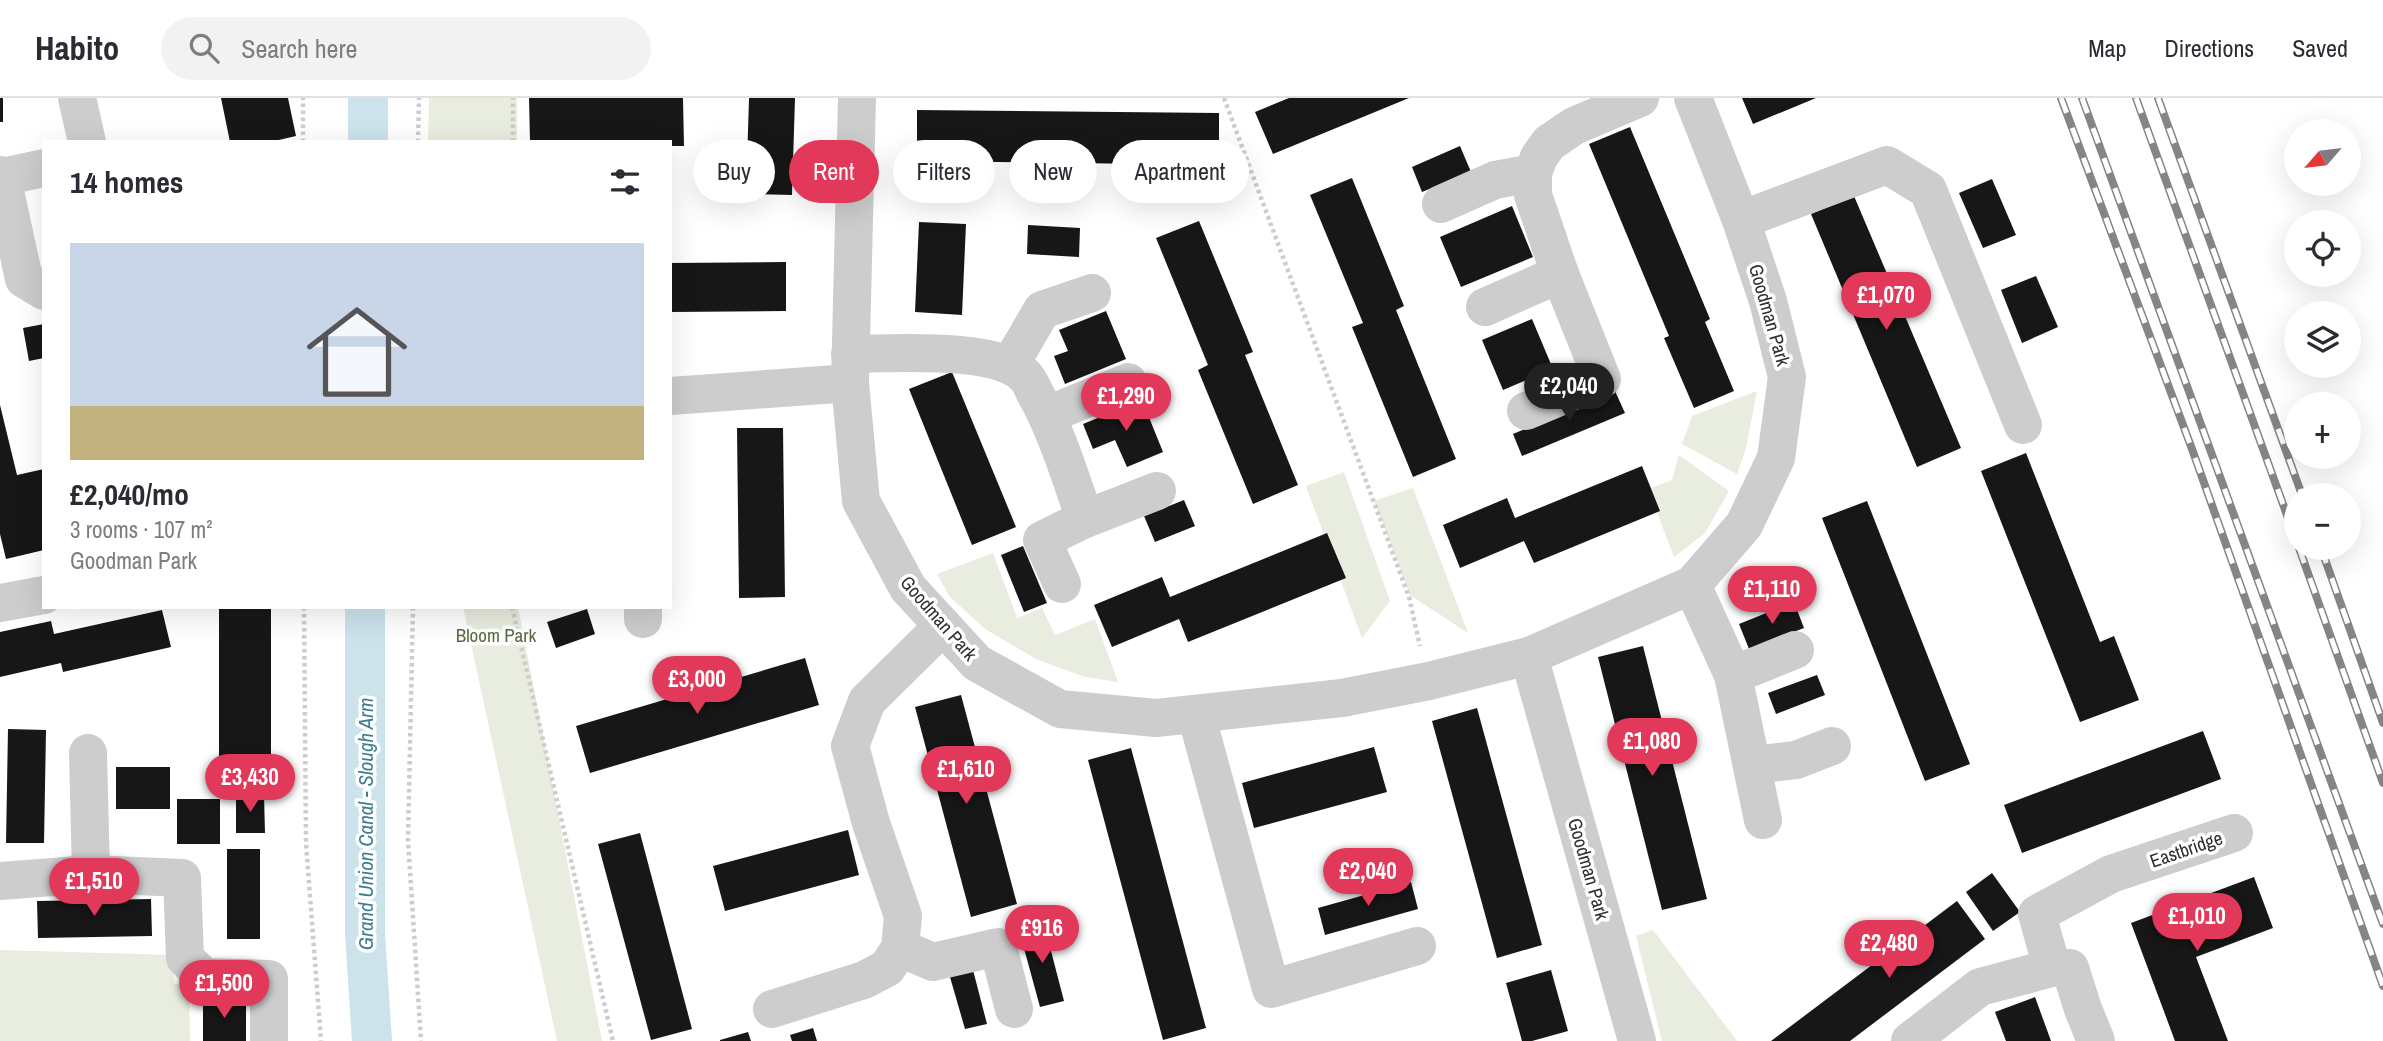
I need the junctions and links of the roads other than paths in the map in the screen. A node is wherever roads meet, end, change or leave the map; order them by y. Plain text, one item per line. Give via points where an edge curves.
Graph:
1 (77, 98) edge
2 (857, 98) edge
3 (1640, 98) edge
4 (1693, 98) edge
5 (87, 140) edge
6 (42, 168) edge
7 (1533, 173) junction
8 (1, 176) edge
9 (1441, 204) dead end
10 (1741, 220) junction
11 (1560, 274) junction
12 (42, 290) edge
13 (1092, 293) dead end
14 (1485, 307) dead end
15 (1010, 365) junction
16 (850, 369) junction
17 (1128, 382) dead end
18 (672, 396) edge
19 (1527, 411) dead end
20 (1047, 415) junction
21 (2023, 425) dead end
22 (1157, 491) dead end
23 (1085, 519) junction
24 (1062, 584) dead end
25 (1692, 585) junction
26 (42, 595) edge
27 (0, 603) edge
28 (943, 626) junction
29 (1796, 650) dead end
30 (1529, 656) junction
31 (1733, 675) junction
32 (1196, 714) junction
33 (1832, 746) dead end
34 (88, 752) dead end
35 (1752, 765) junction
36 (1763, 820) dead end
37 (2234, 832) dead end
38 (91, 874) junction
39 (0, 881) edge
40 (1417, 946) dead end
41 (900, 948) junction
42 (2052, 968) junction
43 (772, 1009) dead end
44 (1014, 1009) dead end
45 (269, 1041) edge
46 (1636, 1041) edge
47 (1910, 1041) edge
48 (2096, 1041) edge

1 - 5 street
2 - 16 street, Goodman Park
3 - 7 street via 1574,126 1549,143
4 - 10 street, Goodman Park
6 - 8 street
7 - 9 street via 1495,180
7 - 11 street via 1533,195
8 - 12 street via 24,279
10 - 21 street via 1887,165 1928,190
10 - 25 street, Goodman Park via 1787,377 1776,458 1744,525
11 - 14 street
11 - 19 street via 1602,379
13 - 15 street via 1042,310
15 - 16 street via 947,355
15 - 20 street via 1026,376
16 - 18 street
16 - 28 street, Goodman Park via 861,501 908,588
17 - 20 street
20 - 23 street
22 - 23 street
23 - 24 street via 1042,540
25 - 30 street, Goodman Park
25 - 31 street
26 - 27 street
28 - 32 street, Goodman Park via 977,663 1060,709 1156,718
28 - 41 street via 867,701 850,746 904,916
29 - 31 street
30 - 32 street, Goodman Park via 1342,698
30 - 46 street, Goodman Park
31 - 35 street
32 - 40 street via 1270,989
33 - 35 street via 1796,760
34 - 38 street
35 - 36 street
37 - 42 street, Eastbridge via 2111,874 2037,914
38 - 39 street
38 - 45 street via 182,878 185,958 204,977 269,979
41 - 43 street via 887,968 864,980
41 - 44 street via 933,962 998,947
42 - 47 street via 1980,987
42 - 48 street via 2070,968

